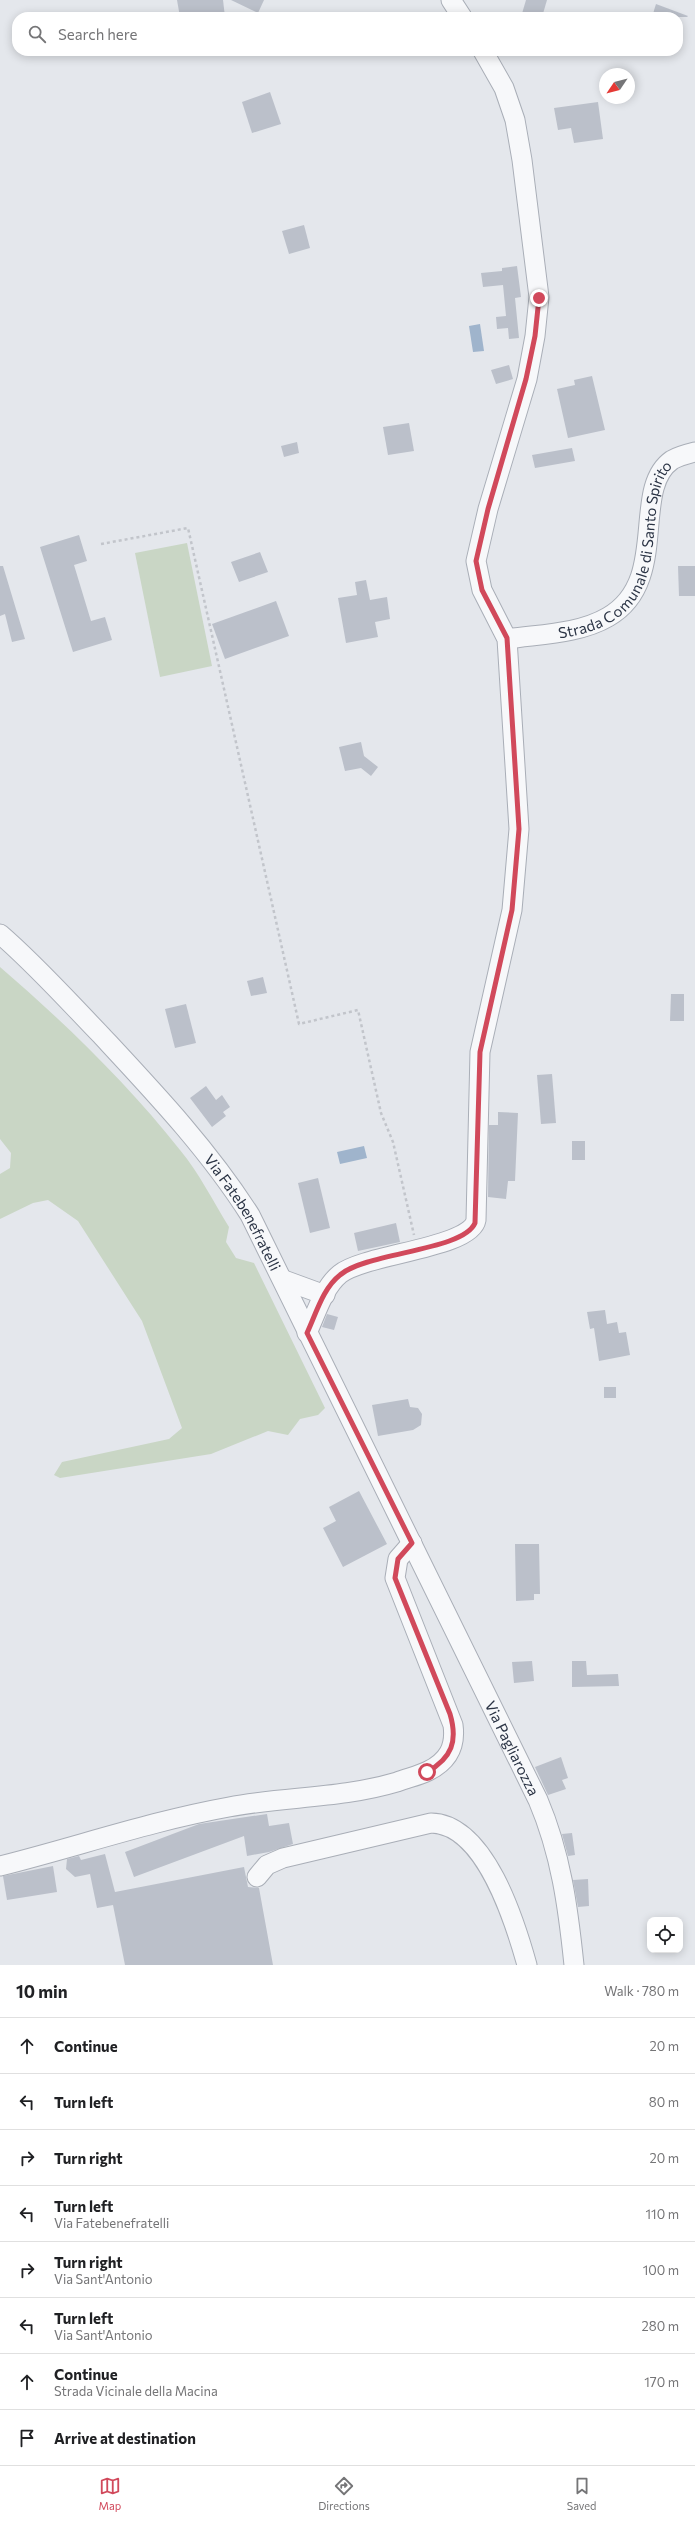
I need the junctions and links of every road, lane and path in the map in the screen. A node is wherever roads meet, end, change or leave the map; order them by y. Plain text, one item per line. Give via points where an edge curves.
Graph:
1 (451, 0) edge
2 (459, 12) edge
3 (486, 56) edge
4 (695, 452) edge
5 (101, 544) dead end
6 (507, 638) junction
7 (0, 934) edge
8 (417, 1249) junction
9 (284, 1280) junction
10 (325, 1295) junction
11 (307, 1333) junction
12 (412, 1543) junction
13 (0, 1866) edge
14 (257, 1877) dead end
15 (527, 1965) edge
16 (574, 1965) edge

1 - 2 street
3 - 6 street via 504,88 515,120 539,298 526,379 488,509 476,561 482,590
4 - 6 street, Strada Comunale di Santo Spirito via 672,460 660,476 653,497 645,566 622,606 607,618 581,628
5 - 8 path via 188,528 298,1024 358,1010 381,1113 393,1142
6 - 8 street via 518,804 518,860 505,948 486,1017 480,1052 476,1220 474,1226 466,1232
7 - 9 street, Via Fatebenefratelli via 33,964 110,1045 206,1153 250,1215
8 - 10 street via 351,1267 335,1279
9 - 10 street
9 - 11 street, Via Fatebenefratelli
10 - 11 street
11 - 12 street, Via Fatebenefratelli
12 - 13 street via 398,1559 395,1578 453,1725 452,1749 442,1762 420,1774 377,1788 329,1796 258,1802 203,1812
12 - 16 street, Via Pagliarozza via 550,1828 565,1886
14 - 15 street via 267,1865 290,1856 431,1823 451,1826 474,1847 497,1884 512,1917

